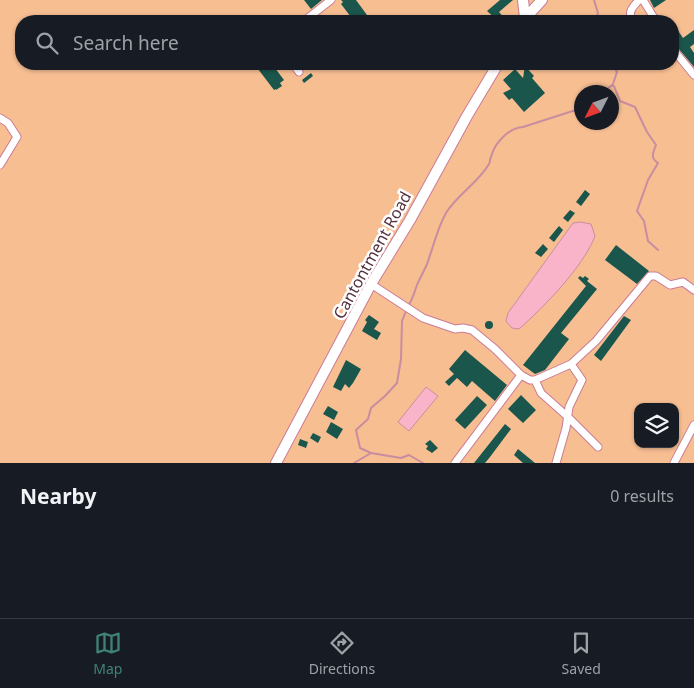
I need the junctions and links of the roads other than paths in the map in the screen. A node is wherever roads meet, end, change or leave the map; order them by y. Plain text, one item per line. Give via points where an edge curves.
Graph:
1 (331, 0) edge
2 (523, 0) edge
3 (542, 0) edge
4 (641, 0) edge
5 (312, 15) edge
6 (524, 15) edge
7 (528, 15) edge
8 (629, 15) edge
9 (652, 15) edge
10 (679, 58) edge
11 (494, 70) edge
12 (694, 75) edge
13 (0, 118) edge
14 (0, 165) edge
15 (371, 284) junction
16 (694, 290) edge
17 (571, 364) junction
18 (521, 376) junction
19 (535, 380) junction
20 (568, 417) junction
21 (694, 425) edge
22 (598, 447) dead end
23 (276, 463) edge
24 (455, 463) edge
25 (556, 463) edge
26 (674, 463) edge

1 - 5 street
2 - 6 street
3 - 7 street
4 - 8 street via 630,9
4 - 9 street
10 - 12 street
11 - 15 street, Cantontment Road
13 - 14 street via 8,123 17,137
15 - 18 street via 423,318 455,329 472,330
15 - 23 street, Cantontment Road
16 - 17 street via 684,282 670,285 650,276 596,340
17 - 19 street
17 - 20 street via 582,380 569,407
18 - 19 street
18 - 24 street
19 - 20 street via 541,393
20 - 22 street
20 - 25 street
21 - 26 street

